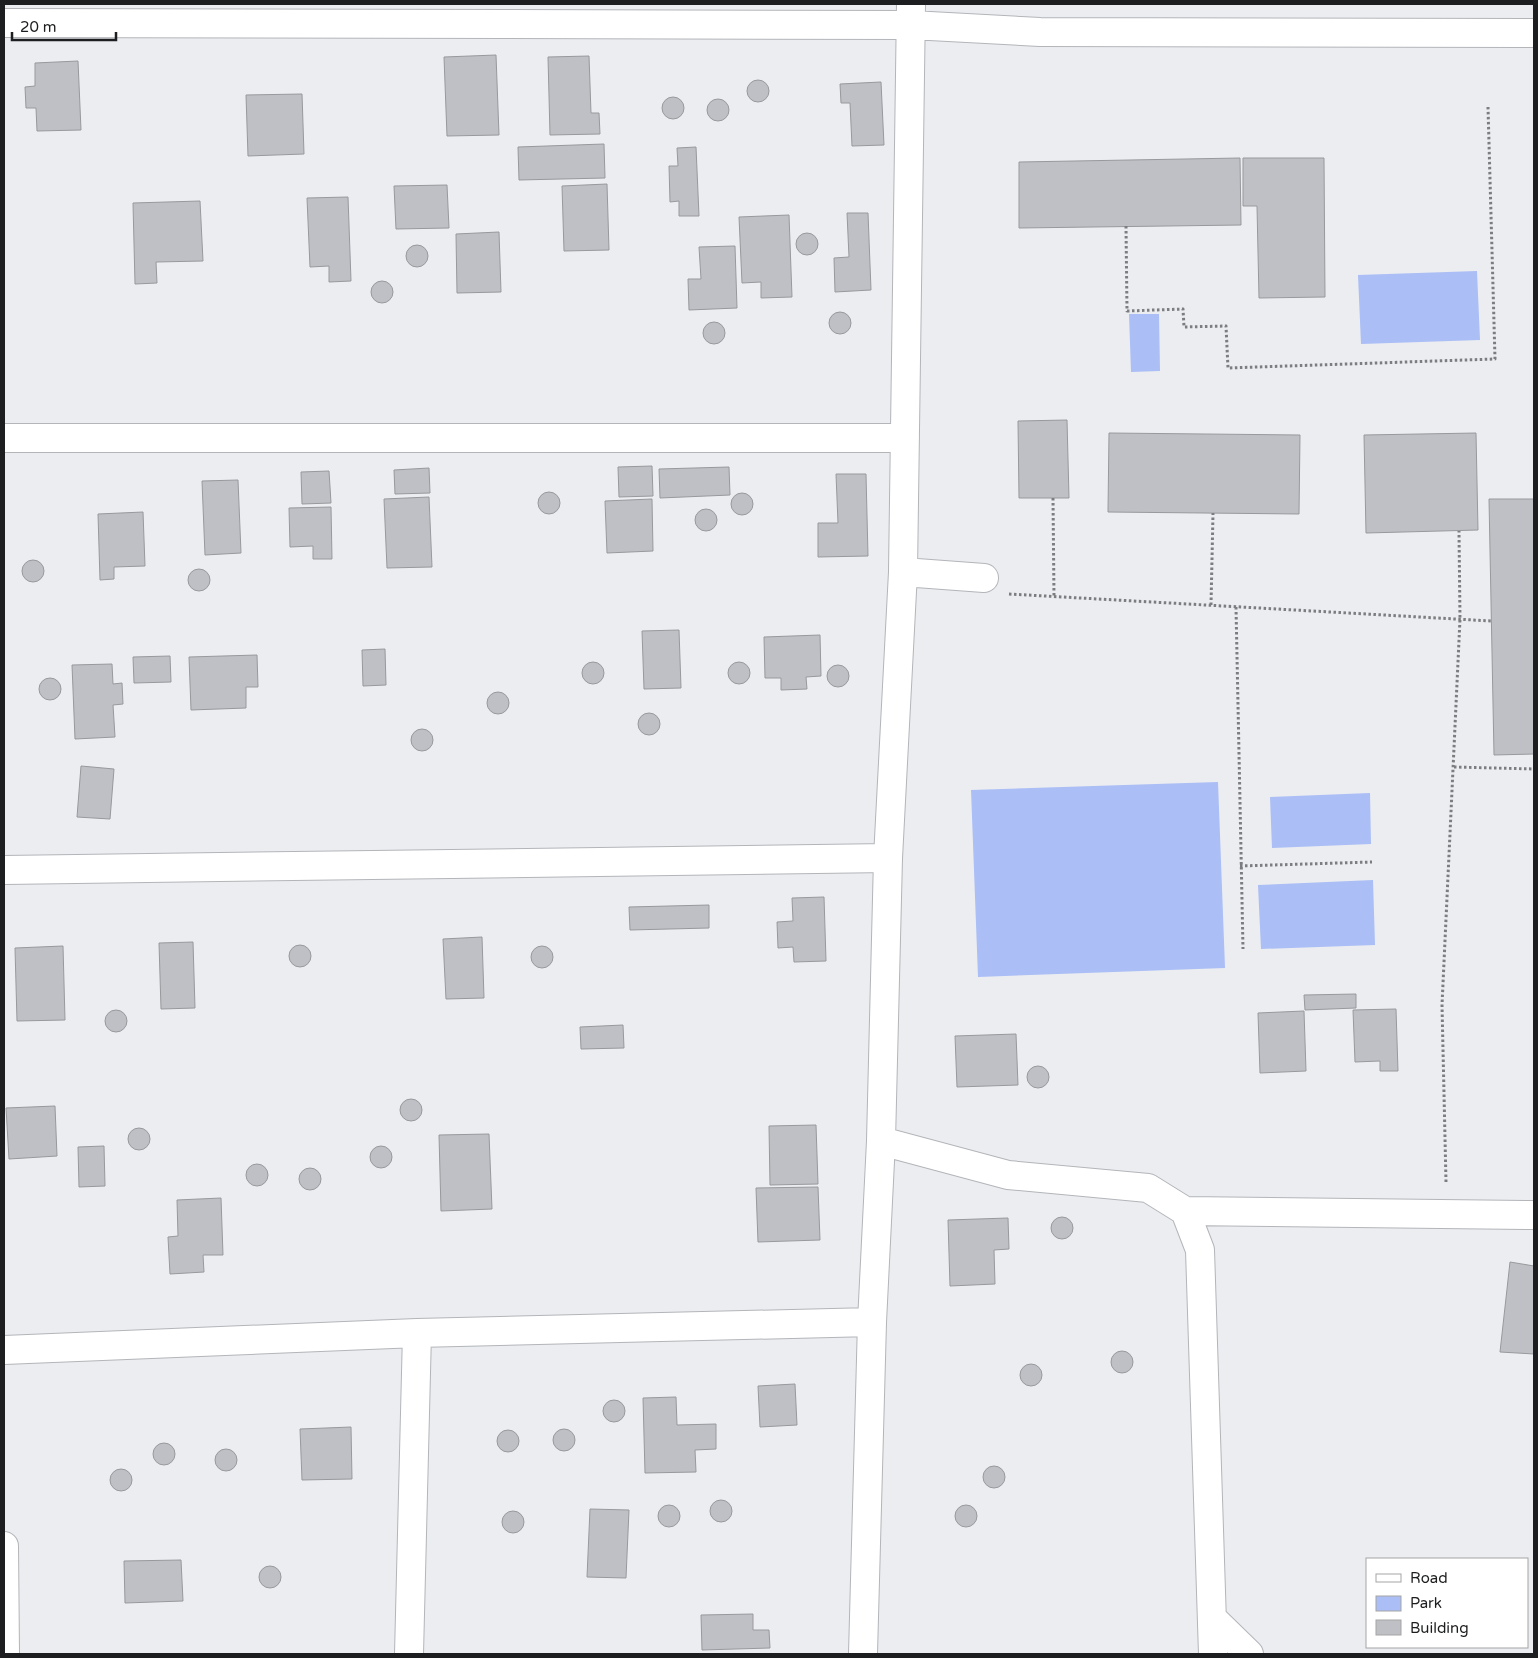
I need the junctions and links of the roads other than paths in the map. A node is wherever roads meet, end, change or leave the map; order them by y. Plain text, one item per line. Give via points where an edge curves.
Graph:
1 (143, 13) edge
2 (911, 15) edge
3 (4, 23) edge
4 (1534, 33) edge
5 (4, 438) edge
6 (905, 438) junction
7 (902, 572) junction
8 (984, 578) road end
9 (888, 858) junction
10 (4, 870) edge
11 (881, 1140) junction
12 (1185, 1211) junction
13 (1534, 1215) edge
14 (872, 1322) junction
15 (417, 1333) junction
16 (4, 1350) edge
17 (4, 1546) edge
18 (1212, 1618) junction
19 (5, 1654) edge
20 (409, 1654) edge
21 (863, 1654) edge
22 (1212, 1654) edge
23 (1249, 1654) edge

1 - 2 street
1 - 3 street
2 - 4 street via 1040,32
2 - 6 street
5 - 6 street
6 - 7 street
7 - 8 street
7 - 9 street
9 - 10 street
9 - 11 street
11 - 12 street via 1008,1175 1148,1188
11 - 14 street
12 - 13 street
12 - 18 street via 1200,1250
14 - 15 street
14 - 21 street
15 - 16 street
15 - 20 street
17 - 19 street
18 - 22 street
18 - 23 street

